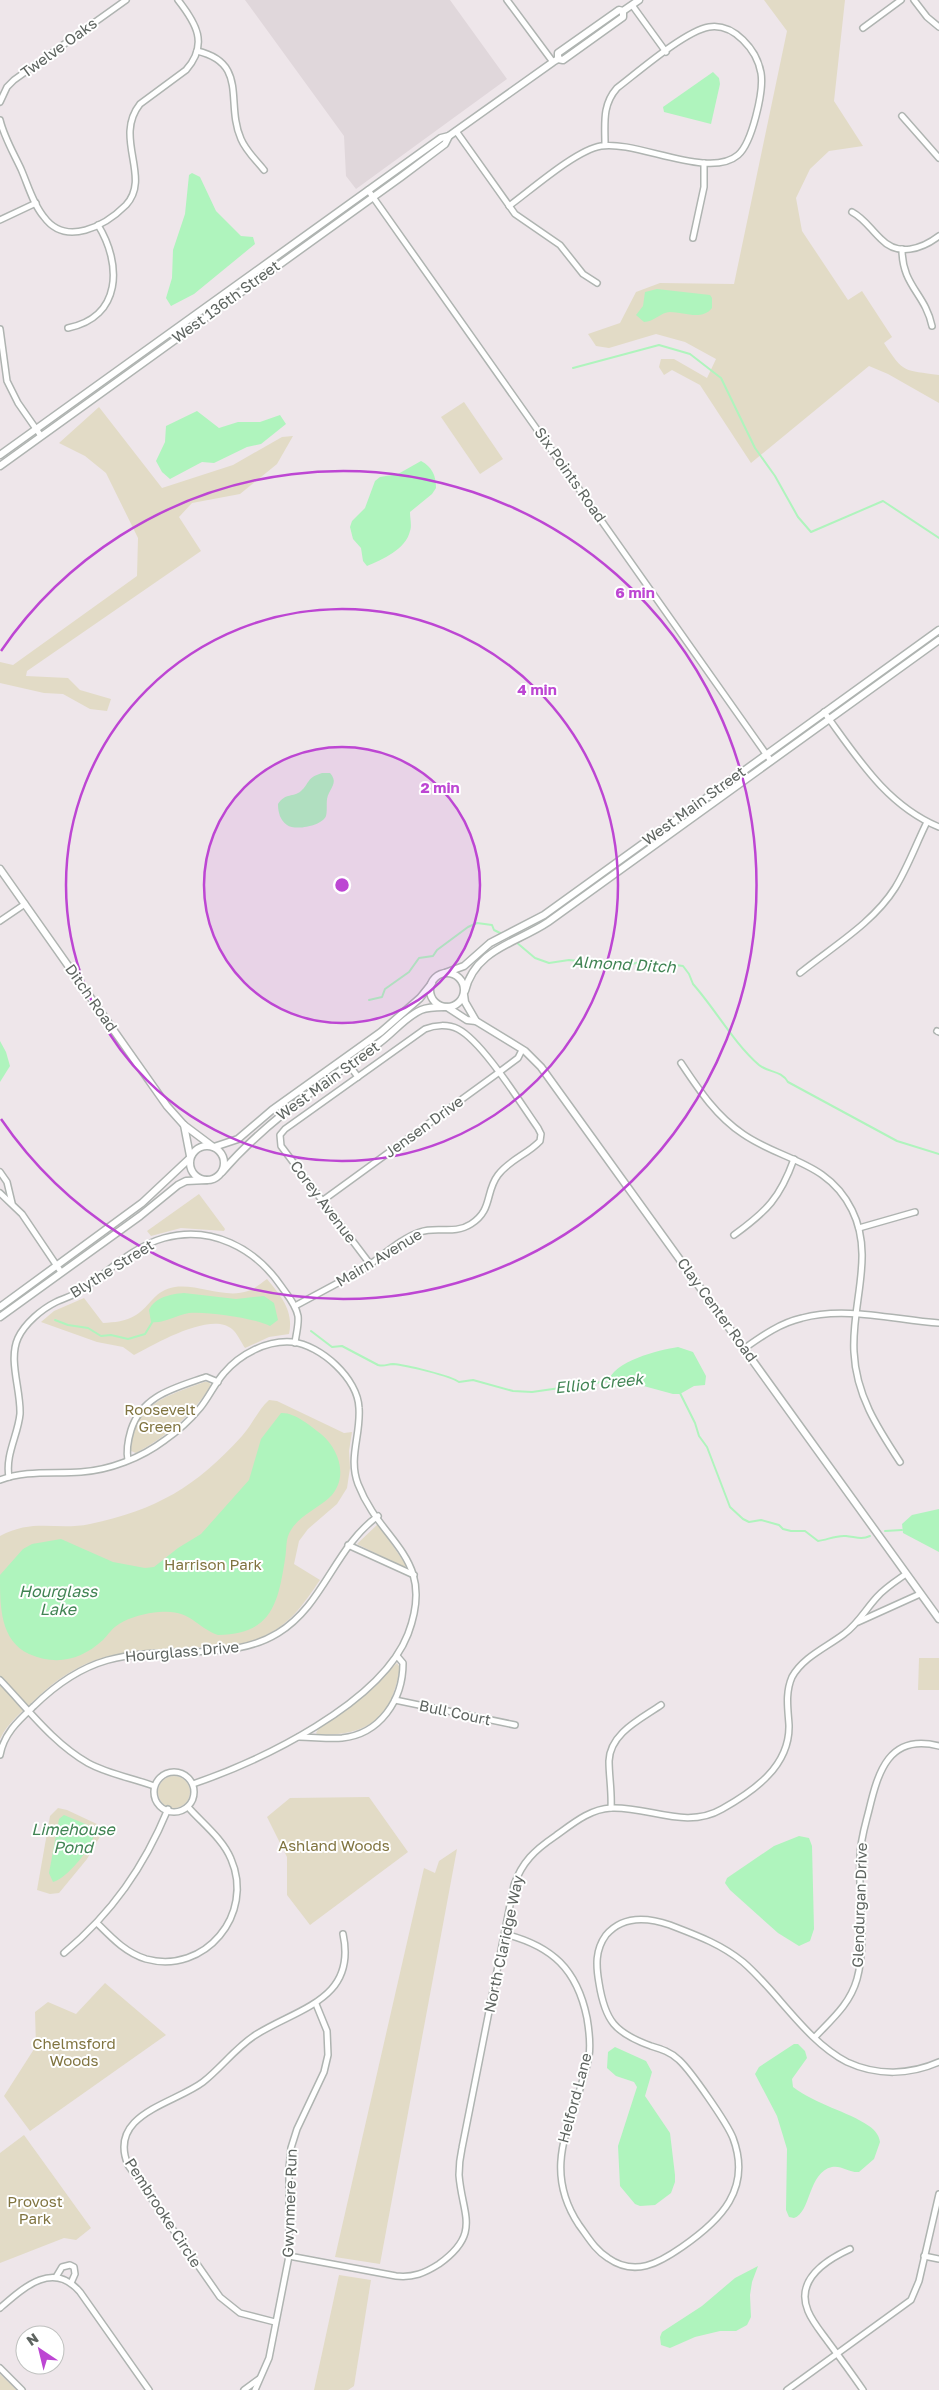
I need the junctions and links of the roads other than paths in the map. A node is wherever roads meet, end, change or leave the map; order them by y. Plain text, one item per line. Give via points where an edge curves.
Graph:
1 (126, 0) edge
2 (178, 0) edge
3 (507, 0) edge
4 (639, 0) edge
5 (901, 0) edge
6 (914, 0) edge
7 (632, 5) junction
8 (939, 27) edge
9 (863, 28) dead end
10 (197, 51) junction
11 (666, 52) junction
12 (555, 60) junction
13 (0, 102) edge
14 (902, 116) dead end
15 (0, 120) edge
16 (456, 131) junction
17 (450, 136) junction
18 (605, 145) junction
19 (939, 158) edge
20 (704, 163) junction
21 (264, 170) dead end
22 (368, 190) junction
23 (373, 197) junction
24 (36, 203) junction
25 (509, 206) junction
26 (852, 212) dead end
27 (0, 220) edge
28 (98, 225) junction
29 (939, 236) edge
30 (693, 238) dead end
31 (902, 249) junction
32 (596, 283) dead end
33 (932, 326) dead end
34 (68, 328) dead end
35 (0, 329) edge
36 (36, 429) junction
37 (41, 436) junction
38 (0, 455) edge
39 (0, 466) edge
40 (939, 630) edge
41 (939, 640) edge
42 (824, 712) junction
43 (830, 719) junction
44 (766, 754) junction
45 (771, 761) junction
46 (926, 822) junction
47 (939, 827) edge
48 (0, 869) edge
49 (25, 904) junction
50 (0, 921) edge
51 (445, 973) junction
52 (800, 973) dead end
53 (432, 983) junction
54 (464, 993) junction
55 (445, 1007) junction
56 (476, 1020) junction
57 (522, 1050) junction
58 (681, 1063) dead end
59 (349, 1065) junction
60 (498, 1073) junction
61 (358, 1077) junction
62 (184, 1125) junction
63 (213, 1146) junction
64 (190, 1157) junction
65 (794, 1159) junction
66 (0, 1172) edge
67 (222, 1172) junction
68 (207, 1180) junction
69 (0, 1193) edge
70 (322, 1201) junction
71 (12, 1203) junction
72 (915, 1212) dead end
73 (859, 1228) junction
74 (734, 1235) dead end
75 (370, 1264) junction
76 (56, 1266) junction
77 (61, 1272) junction
78 (0, 1306) edge
79 (294, 1306) junction
80 (857, 1315) junction
81 (0, 1317) edge
82 (939, 1323) edge
83 (295, 1343) junction
84 (745, 1348) junction
85 (218, 1382) junction
86 (128, 1460) junction
87 (900, 1462) dead end
88 (9, 1476) junction
89 (0, 1480) edge
90 (378, 1516) junction
91 (348, 1544) junction
92 (906, 1574) junction
93 (414, 1575) junction
94 (920, 1594) junction
95 (939, 1619) edge
96 (858, 1622) junction
97 (397, 1656) junction
98 (0, 1680) edge
99 (395, 1700) junction
100 (660, 1705) dead end
101 (29, 1711) junction
102 (515, 1725) dead end
103 (298, 1737) junction
104 (939, 1746) edge
105 (0, 1755) edge
106 (193, 1784) junction
107 (154, 1786) junction
108 (188, 1807) junction
109 (611, 1808) junction
110 (168, 1809) junction
111 (97, 1924) junction
112 (343, 1934) dead end
113 (505, 1934) junction
114 (64, 1953) dead end
115 (316, 2004) junction
116 (815, 2036) junction
117 (939, 2062) edge
118 (939, 2194) edge
119 (850, 2249) dead end
120 (289, 2256) junction
121 (924, 2256) junction
122 (939, 2259) edge
123 (56, 2277) junction
124 (71, 2283) junction
125 (0, 2308) edge
126 (275, 2322) junction
127 (837, 2354) junction
128 (0, 2368) edge
129 (259, 2378) junction
130 (22, 2390) edge
131 (149, 2390) edge
132 (244, 2390) edge
133 (255, 2390) edge
134 (787, 2390) edge
135 (863, 2390) edge

1 - 13 street, Twelve Oaks via 14,80
2 - 10 street via 197,29
3 - 12 street
4 - 7 street, West 136th Street
5 - 9 street
6 - 8 street
7 - 11 street
7 - 12 street, West 136th Street via 623,12 619,10 558,53
10 - 21 street via 216,58 229,71 234,117 240,138
10 - 28 street via 186,70 134,111 128,128 134,191 126,205
11 - 18 street via 612,94 605,110
11 - 20 street via 700,30 720,27 743,40 759,65 762,82 748,142 734,158
12 - 16 street, West 136th Street
14 - 19 street
15 - 24 street
16 - 17 street, West 136th Street
16 - 25 street
17 - 22 street, West 136th Street via 441,138
17 - 23 street, West 136th Street via 445,144
18 - 20 street
18 - 25 street via 583,152
20 - 30 street via 704,188
22 - 23 street, Six Points Road
22 - 36 street, West 136th Street
23 - 37 street, West 136th Street
23 - 44 street, Six Points Road
24 - 27 street
24 - 28 street via 45,219 62,231 77,233
25 - 32 street via 520,218 560,245 583,274
26 - 31 street via 883,241
28 - 34 street via 114,259 111,290 105,304 93,317
29 - 31 street via 920,247
31 - 33 street via 905,275 926,306
35 - 36 street via 7,380
36 - 37 street
36 - 38 street, West 136th Street
37 - 39 street, West 136th Street
40 - 42 street, West Main Street
41 - 43 street, West Main Street
42 - 43 street
42 - 44 street, West Main Street
43 - 45 street, West Main Street
43 - 46 street via 879,786 902,807
44 - 45 street, Six Points Road
44 - 51 street, West Main Street via 544,915 495,940 469,963
45 - 54 street, West Main Street via 548,922 491,952 470,976
46 - 47 street
46 - 52 street via 902,875 886,900
48 - 49 street, Ditch Road
49 - 50 street
49 - 62 street, Ditch Road
51 - 53 street
51 - 54 street via 458,976
53 - 55 street via 430,992 433,1000
53 - 63 street, West Main Street via 420,998 381,1032 272,1110 238,1139
54 - 55 street via 459,1003
54 - 56 street, Clay Center Road via 465,1002
55 - 56 street, Clay Center Road via 468,1020
55 - 59 street, West Main Street via 425,1009 416,1014
56 - 57 street, Clay Center Road
57 - 60 street, Jensen Drive via 518,1058
57 - 84 street, Clay Center Road via 541,1067
58 - 65 street via 709,1103 727,1122 744,1135
59 - 61 street
59 - 67 street, West Main Street via 273,1121
60 - 61 street via 472,1040 459,1030 434,1026 424,1029
60 - 70 street, Jensen Drive
60 - 75 street, Mairn Avenue via 538,1128 541,1137 538,1143 497,1176 488,1206 476,1221 459,1229 414,1234
61 - 70 street, Corey Avenue via 285,1129 279,1138
62 - 63 street, Ditch Road
62 - 64 street, Ditch Road
63 - 64 street via 198,1148
63 - 67 street via 222,1155
64 - 68 street via 193,1174
64 - 76 street via 142,1203
65 - 73 street via 833,1183 849,1204
65 - 74 street via 770,1206
66 - 71 street via 7,1182
67 - 68 street
68 - 77 street via 179,1184
69 - 71 street
70 - 75 street, Corey Avenue
71 - 76 street
72 - 73 street
73 - 80 street via 862,1258
75 - 79 street, Mairn Avenue
76 - 77 street
76 - 78 street
77 - 81 street
79 - 83 street, Blythe Street via 298,1319
79 - 88 street, Blythe Street via 268,1268 231,1242 203,1235 182,1235 159,1240 138,1250 79,1292 50,1306 35,1317 21,1334 15,1351 20,1413 8,1461
80 - 82 street
80 - 84 street via 800,1318 773,1329
80 - 87 street via 854,1350 860,1388 872,1417
83 - 85 street via 274,1343 256,1349 230,1367
83 - 90 street via 314,1348 329,1358 356,1396 359,1416 354,1470 362,1492
84 - 92 street, Clay Center Road
85 - 86 street via 199,1409 179,1429 157,1446
85 - 86 street via 204,1378 164,1393 148,1403 133,1425 127,1447
86 - 88 street via 88,1472
88 - 89 street
90 - 91 street, Hourglass Drive
90 - 93 street via 405,1554
91 - 93 street
91 - 101 street, Hourglass Drive via 308,1608 293,1623 269,1638 231,1650 134,1654 102,1661 65,1679
92 - 94 street, Clay Center Road
92 - 96 street, North Claridge Way via 884,1590
93 - 97 street via 415,1604 408,1634
94 - 95 street, Clay Center Road
94 - 96 street, North Claridge Way
96 - 109 street, North Claridge Way via 794,1674 787,1700 789,1726 786,1747 779,1764 763,1780 721,1810 701,1817 683,1818
97 - 99 street via 403,1670
97 - 103 street via 359,1694
98 - 101 street
99 - 102 street, Bull Court
99 - 103 street via 382,1719 360,1733 335,1738
100 - 109 street via 624,1731 611,1749
101 - 105 street, Hourglass Drive via 10,1730
101 - 107 street via 68,1749 88,1763
103 - 106 street via 250,1762
104 - 116 street, Glendurgan Drive via 922,1744 902,1748 879,1772 860,1850 861,1952 857,1979 845,2005
106 - 107 street via 184,1776 172,1773 161,1776
106 - 108 street via 194,1797
107 - 110 street via 156,1800
108 - 110 street
108 - 111 street via 226,1849 236,1871 236,1905 224,1933 192,1956 176,1961 158,1961 128,1951
109 - 113 street, North Claridge Way via 581,1818 531,1854 516,1877
110 - 111 street via 139,1870
111 - 114 street
112 - 115 street, Pembrooke Circle via 345,1949 340,1977 328,1995
113 - 116 street, Helford Lane via 535,1944 554,1956 570,1973 582,1997 590,2036 589,2053 562,2144 560,2175 567,2202 576,2219 600,2252 620,2265 639,2268 655,2264 710,2227 725,2211 733,2195 738,2161 731,2133 682,2063 668,2052 628,2037 609,2018 596,1966 598,1951 606,1936 623,1922 642,1918 710,1940 746,1965
113 - 120 street, North Claridge Way via 460,2158 459,2175 467,2221 458,2246 431,2269 409,2277
115 - 120 street, Gwynmere Run via 327,2031 328,2055 324,2072 291,2148
115 - 126 street, Pembrooke Circle via 259,2032 200,2084 142,2115 131,2126 124,2141 125,2157 131,2170 220,2297 245,2316
116 - 117 street, Helford Lane via 845,2061 876,2071 909,2071
118 - 121 street
119 - 127 street via 817,2269 810,2278 806,2293 809,2313
120 - 126 street, Gwynmere Run
121 - 122 street
121 - 127 street via 911,2300
123 - 124 street
123 - 124 street via 62,2267 70,2265 75,2272
123 - 125 street via 36,2281
124 - 131 street
126 - 129 street, Gwynmere Run via 269,2358
127 - 134 street
127 - 135 street
128 - 130 street
129 - 132 street, Gwynmere Run
129 - 133 street, Gwynmere Run

